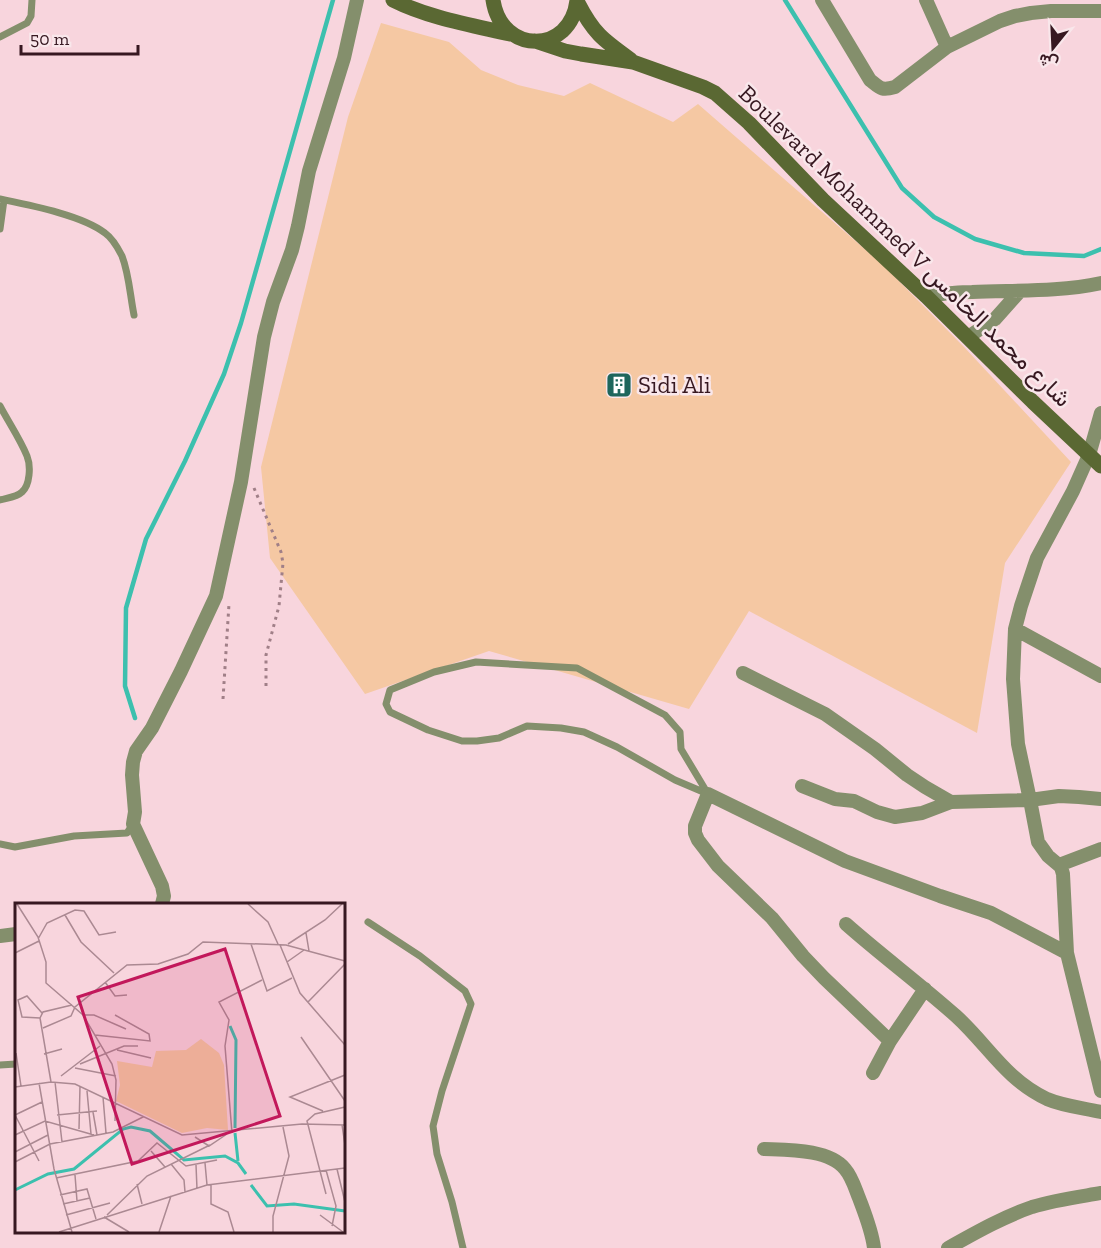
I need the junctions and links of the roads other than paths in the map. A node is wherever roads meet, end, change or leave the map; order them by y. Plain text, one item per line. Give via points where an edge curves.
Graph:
1 (32, 0) edge
2 (357, 0) edge
3 (393, 0) edge
4 (493, 0) edge
5 (822, 0) edge
6 (926, 0) edge
7 (577, 1) edge
8 (1101, 11) edge
9 (510, 33) junction
10 (0, 37) edge
11 (535, 41) junction
12 (947, 47) junction
13 (633, 62) junction
14 (2, 199) edge
15 (0, 230) edge
16 (1101, 283) edge
17 (1020, 291) junction
18 (926, 296) junction
19 (134, 315) dead end
20 (968, 337) junction
21 (0, 406) edge
22 (1101, 412) edge
23 (1089, 454) junction
24 (1101, 466) edge
25 (0, 500) edge
26 (1015, 628) junction
27 (743, 673) dead end
28 (1101, 676) edge
29 (802, 786) dead end
30 (708, 794) junction
31 (1101, 799) edge
32 (1030, 800) junction
33 (951, 802) junction
34 (133, 824) junction
35 (0, 844) edge
36 (1101, 849) edge
37 (1059, 865) junction
38 (162, 903) edge
39 (368, 922) dead end
40 (846, 924) dead end
41 (15, 933) edge
42 (0, 936) edge
43 (1067, 953) junction
44 (924, 989) junction
45 (890, 1041) junction
46 (15, 1064) edge
47 (0, 1065) edge
48 (873, 1073) dead end
49 (1101, 1091) edge
50 (1101, 1112) edge
51 (764, 1149) dead end
52 (1101, 1193) edge
53 (463, 1248) edge
54 (874, 1248) edge
55 (948, 1248) edge

1 - 10 lane via 29,21
2 - 34 street via 345,58 309,171 292,250 264,337 216,597 157,718 136,751 132,775
3 - 9 main road via 433,15
4 - 9 main road via 495,13
5 - 12 street via 870,80 883,90 895,87
6 - 12 street
7 - 11 main road via 564,30
7 - 13 main road, Boulevard Mohammed V شارع محمد الخامس via 598,36
8 - 12 street via 1015,16
9 - 11 main road, Boulevard Mohammed V شارع محمد الخامس
11 - 13 main road, Boulevard Mohammed V شارع محمد الخامس via 573,53
13 - 18 main road, Boulevard Mohammed V شارع محمد الخامس via 715,93
14 - 15 lane
14 - 19 lane via 76,219 107,234 123,258
16 - 17 street
17 - 18 street
17 - 20 street via 995,319
18 - 20 main road, Boulevard Mohammed V شارع محمد الخامس
20 - 23 main road, Boulevard Mohammed V شارع محمد الخامس
21 - 25 lane via 28,458 29,469 24,490
22 - 23 street
23 - 24 main road, Boulevard Mohammed V شارع محمد الخامس
23 - 26 street via 1037,558
26 - 28 street
26 - 32 street via 1015,720
27 - 33 street via 825,714 907,775
29 - 33 street via 895,817 922,813
30 - 30 lane via 681,749 680,732 665,715 577,668 476,662 434,672 390,690 386,704 390,712 428,730 462,741 499,738 527,726 584,732
30 - 43 street via 845,861 992,913
30 - 45 street via 695,826 698,840 824,978
31 - 32 street via 1059,796
32 - 33 street
32 - 37 street via 1038,842
34 - 35 lane via 127,833 74,836 15,847
34 - 38 street via 162,886
36 - 37 street
37 - 43 street via 1064,882
39 - 53 lane via 465,991 471,1004 433,1126
40 - 44 street
41 - 42 street
43 - 49 street
44 - 45 street
44 - 50 street via 1029,1089 1049,1100
45 - 48 street
46 - 47 lane
51 - 54 street via 806,1151 840,1163 856,1190
52 - 55 street via 1032,1208

